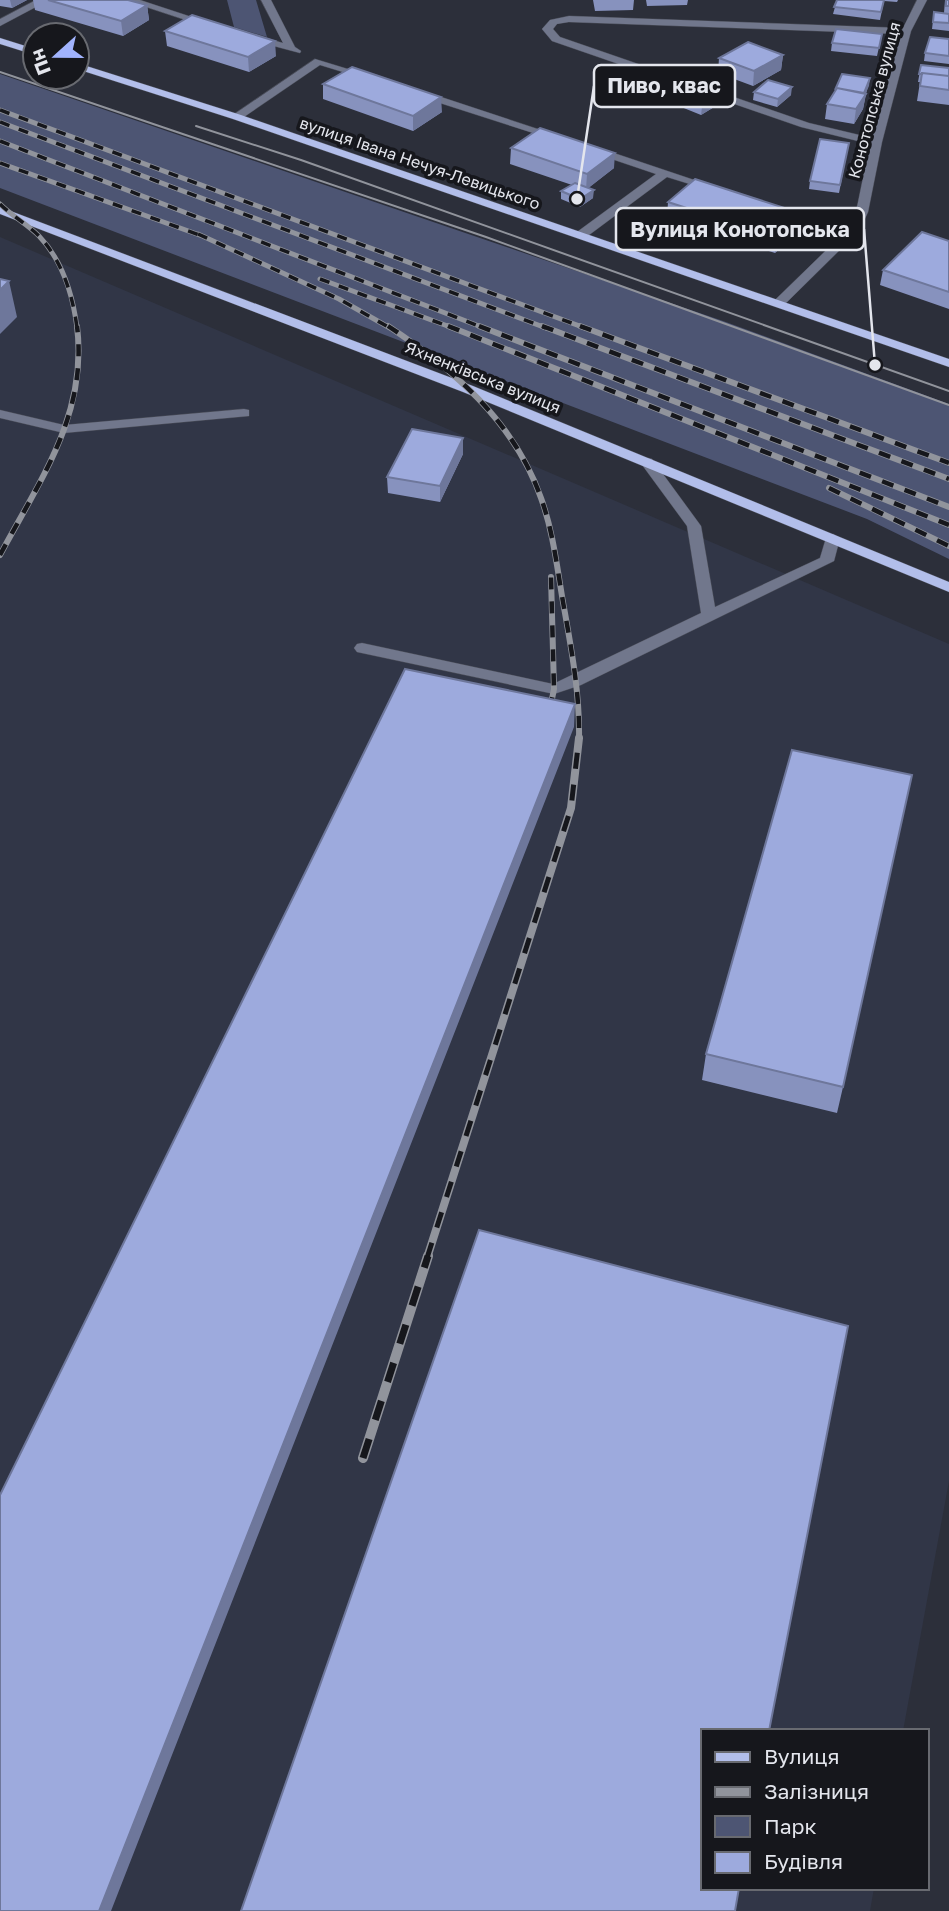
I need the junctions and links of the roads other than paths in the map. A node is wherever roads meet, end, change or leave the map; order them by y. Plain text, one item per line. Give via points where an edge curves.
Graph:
1 (44, 0) edge
2 (130, 0) edge
3 (266, 0) edge
4 (922, 0) edge
5 (0, 23) edge
6 (217, 26) edge
7 (906, 31) junction
8 (242, 34) edge
9 (0, 41) edge
10 (21, 48) edge
11 (291, 49) junction
12 (319, 61) junction
13 (91, 70) edge
14 (383, 82) edge
15 (408, 90) edge
16 (237, 117) junction
17 (876, 142) junction
18 (665, 173) junction
19 (727, 193) edge
20 (0, 210) edge
21 (581, 235) junction
22 (780, 302) junction
23 (949, 363) edge
24 (244, 413) dead end
25 (0, 414) edge
26 (647, 461) junction
27 (833, 538) junction
28 (949, 587) edge
29 (709, 615) junction
30 (362, 649) dead end

1 - 5 street
2 - 6 street
3 - 11 street
4 - 7 street, Конотопська вулиця
7 - 17 street, Конотопська вулиця
7 - 17 street via 569,19 547,29 556,39 804,125
8 - 11 street
9 - 10 main road
11 - 12 street
12 - 14 street
12 - 16 street
13 - 16 main road, вулиця Івана Нечуя-Левицького
15 - 18 street
16 - 21 main road, вулиця Івана Нечуя-Левицького
17 - 22 street, Конотопська вулиця via 862,212 853,230
18 - 19 street
18 - 21 street
20 - 26 main road, Яхненківська вулиця
21 - 22 main road, вулиця Івана Нечуя-Левицького
22 - 23 main road, вулиця Івана Нечуя-Левицького
24 - 25 street via 64,429
26 - 27 main road, Яхненківська вулиця
26 - 29 street via 694,526
27 - 28 main road, Яхненківська вулиця
27 - 29 street via 827,561
29 - 30 street via 554,689

